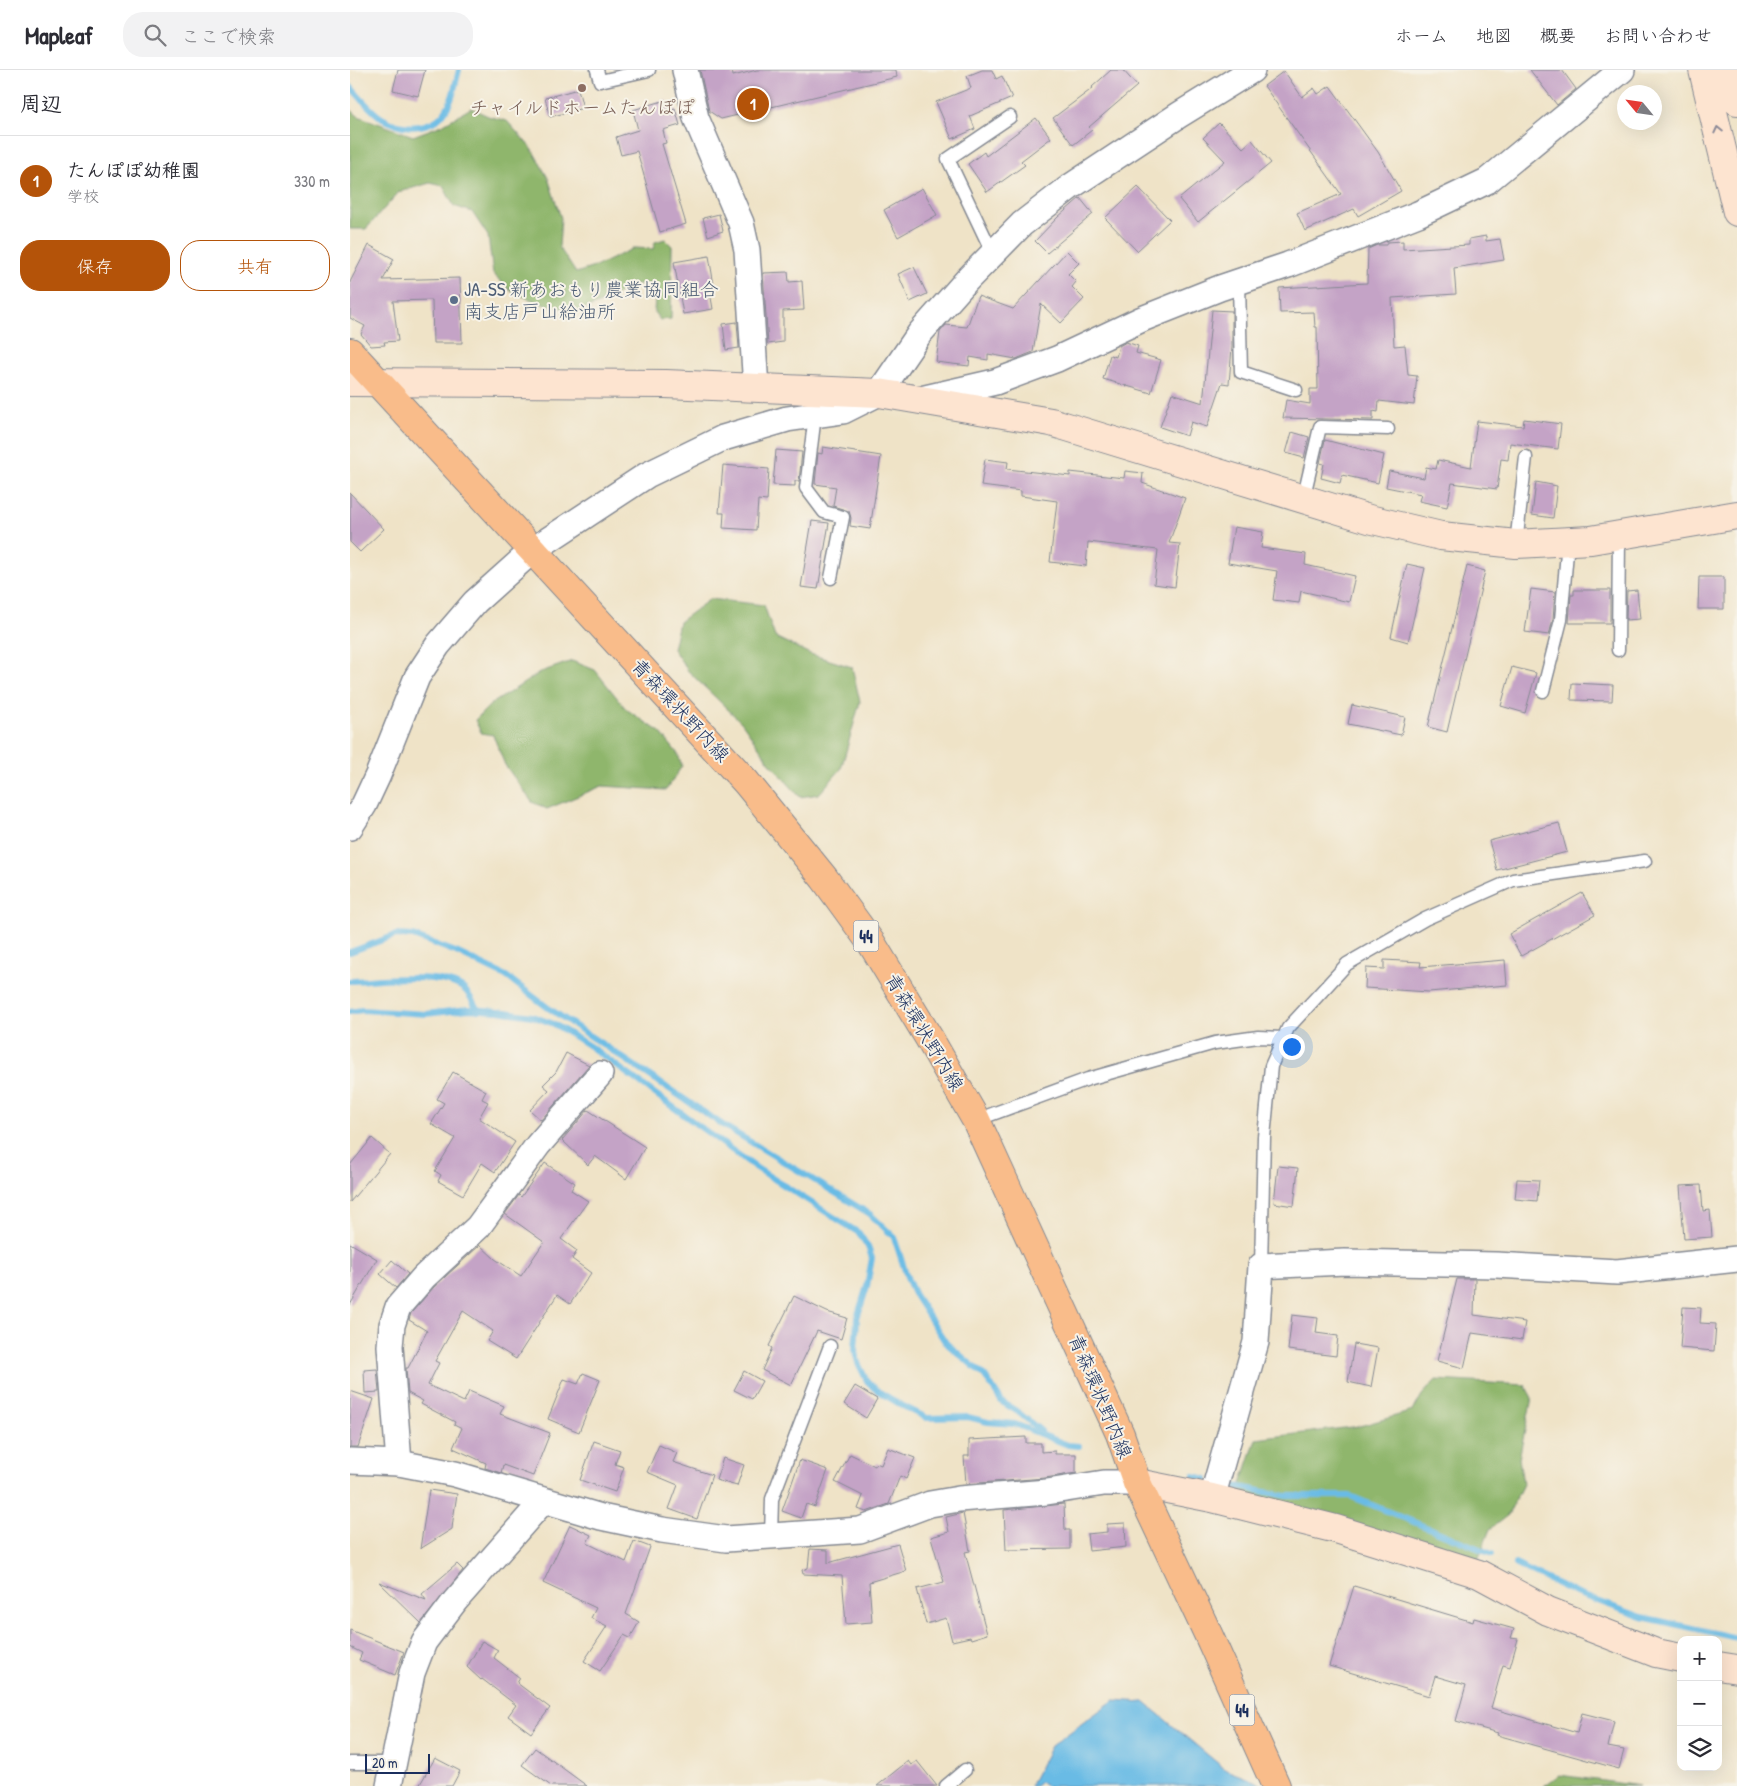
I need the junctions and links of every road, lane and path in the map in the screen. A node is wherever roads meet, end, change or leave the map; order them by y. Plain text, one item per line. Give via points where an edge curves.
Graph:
1 (597, 70) edge
2 (649, 70) edge
3 (685, 70) edge
4 (1252, 70) edge
5 (1622, 70) edge
6 (1703, 70) edge
7 (1730, 70) edge
8 (1737, 102) edge
9 (1010, 117) dead end
10 (1737, 212) edge
11 (993, 254) junction
12 (1239, 282) junction
13 (350, 352) edge
14 (350, 382) edge
15 (379, 382) junction
16 (756, 388) junction
17 (1296, 390) dead end
18 (878, 393) junction
19 (918, 400) junction
20 (815, 415) junction
21 (1388, 429) dead end
22 (1526, 457) dead end
23 (1303, 500) junction
24 (1737, 515) edge
25 (1619, 535) junction
26 (1568, 541) junction
27 (1516, 544) junction
28 (533, 550) junction
29 (831, 578) dead end
30 (1618, 650) dead end
31 (1543, 691) dead end
32 (350, 827) edge
33 (1645, 861) dead end
34 (1283, 1038) junction
35 (600, 1074) dead end
36 (976, 1120) junction
37 (1737, 1259) edge
38 (1261, 1266) junction
39 (830, 1346) dead end
40 (350, 1461) edge
41 (399, 1463) junction
42 (1137, 1483) junction
43 (1212, 1498) junction
44 (543, 1501) junction
45 (770, 1537) junction
46 (1677, 1657) edge
47 (1722, 1667) edge
48 (1737, 1670) edge
49 (350, 1763) edge
50 (965, 1770) dead end
51 (392, 1775) edge
52 (946, 1786) edge
53 (1276, 1786) edge

1 - 2 lane via 600,81
3 - 16 street via 696,118 741,223 747,250
4 - 11 street via 1070,187 1022,224
5 - 12 street via 1487,181 1418,214
10 -> 6 street
7 - 8 street
9 - 11 lane via 948,159
11 - 18 street via 920,333
12 - 17 lane via 1241,372
12 - 19 street via 1142,319 1057,359 996,382
13 - 15 main road, 青森環状野内線 / 44
14 - 15 street
15 - 16 street via 666,384
15 - 28 main road, 青森環状野内線 / 44
16 - 18 street
18 - 19 street
18 - 20 street via 843,411
19 - 23 street via 1052,422
20 - 28 street via 787,419 723,438 647,476
20 - 29 lane via 806,488 824,512 843,517
21 - 23 lane via 1320,427
22 - 27 lane
23 - 27 street via 1369,520 1441,536
24 - 25 street
25 - 26 street
25 - 30 lane
26 - 27 street
26 - 31 lane via 1561,620
28 - 32 street via 474,602 438,645 417,677 378,775
28 - 36 main road, 青森環状野内線 / 44 via 746,782 824,878 872,944
33 - 34 lane via 1513,880 1426,918 1347,964 1288,1028
34 - 36 lane via 1258,1037 1215,1043 1088,1079
34 - 38 lane via 1271,1066 1264,1137
35 - 41 street via 538,1144 478,1227 424,1277 398,1307 390,1346
36 - 42 main road, 青森環状野内線 / 44 via 1120,1434
37 - 38 street via 1617,1272 1355,1262
38 - 43 street via 1256,1342
39 - 45 lane via 772,1499
40 - 41 street
41 - 44 street via 455,1474
42 - 43 street
42 - 45 street via 1104,1483 1047,1492 959,1499 930,1504 860,1530
42 - 53 main road, 青森環状野内線 / 44
43 - 46 street via 1336,1529 1479,1574 1548,1611 1656,1653
44 - 45 street via 662,1530 726,1539
44 - 51 street via 455,1601 424,1642 412,1674
47 - 48 street
49 - 51 lane
50 - 52 lane

